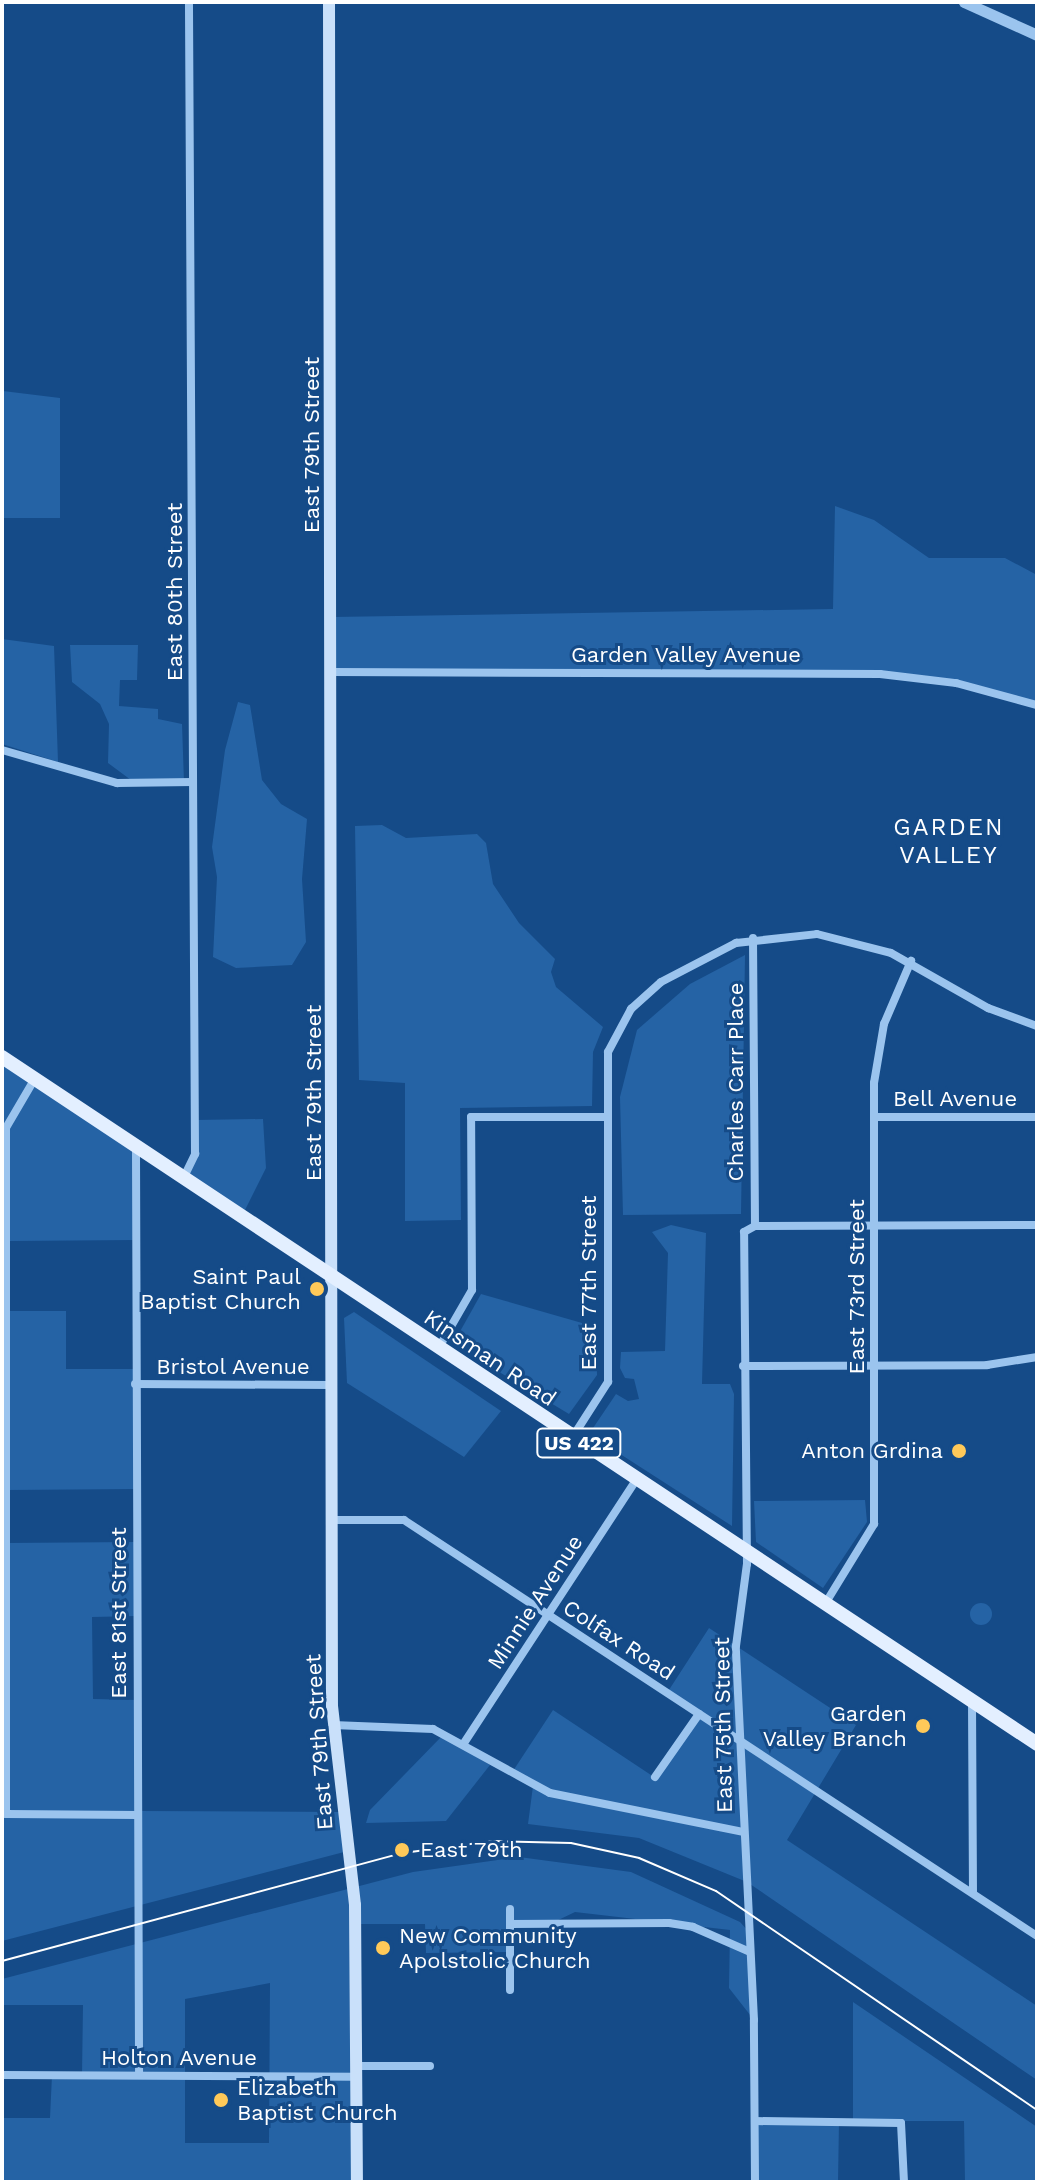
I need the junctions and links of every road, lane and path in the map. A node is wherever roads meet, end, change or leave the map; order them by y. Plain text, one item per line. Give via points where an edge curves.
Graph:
1 (189, 2) edge
2 (329, 2) edge
3 (964, 2) edge
4 (1037, 35) edge
5 (332, 672) junction
6 (1037, 705) edge
7 (2, 750) edge
8 (193, 782) junction
9 (753, 938) junction
10 (911, 961) junction
11 (1037, 1026) edge
12 (2, 1057) edge
13 (34, 1080) junction
14 (606, 1117) junction
15 (874, 1117) junction
16 (1037, 1117) edge
17 (136, 1151) junction
18 (183, 1179) junction
19 (1037, 1225) edge
20 (755, 1226) junction
21 (875, 1226) junction
22 (334, 1278) junction
23 (438, 1349) junction
24 (1037, 1357) edge
25 (875, 1365) junction
26 (743, 1366) junction
27 (135, 1384) junction
28 (331, 1385) junction
29 (572, 1438) junction
30 (636, 1480) junction
31 (4, 1508) edge
32 (330, 1520) junction
33 (746, 1553) junction
34 (825, 1604) junction
35 (548, 1615) junction
36 (972, 1702) junction
37 (699, 1714) junction
38 (333, 1725) junction
39 (740, 1740) junction
40 (464, 1743) junction
41 (1037, 1744) edge
42 (4, 1747) edge
43 (655, 1777) dead end
44 (138, 1815) junction
45 (744, 1832) junction
46 (973, 1893) junction
47 (510, 1909) dead end
48 (510, 1924) junction
49 (1037, 1936) edge
50 (750, 1952) junction
51 (510, 1990) dead end
52 (430, 2066) dead end
53 (355, 2072) junction
54 (2, 2075) edge
55 (139, 2075) junction
56 (755, 2121) junction
57 (357, 2182) edge
58 (755, 2182) edge
59 (904, 2182) edge

1 - 8 street, East 80th Street
2 - 5 main road, East 79th Street
3 - 4 street
5 - 6 street, Garden Valley Avenue via 880,674 956,683
5 - 22 main road, East 79th Street
7 - 8 street via 117,783
8 - 18 street, East 80th Street via 195,1154
9 - 10 street, East 77th Street via 817,934
9 - 14 street, East 77th Street via 677,971 631,1009 608,1052
9 - 20 street, Charles Carr Place
10 - 11 street, East 77th Street via 988,1008
10 - 15 street, East 73rd Street via 880,1042
12 - 13 main road, Kinsman Road / US 422
13 - 17 main road, Kinsman Road / US 422
13 - 31 street via 6,1128
14 - 23 street via 471,1117 472,1290
14 - 29 street, East 77th Street via 608,1382
15 - 16 street, Bell Avenue
15 - 21 street, East 73rd Street
17 - 18 main road, Kinsman Road / US 422
17 - 27 street, East 81st Street
18 - 22 main road, Kinsman Road / US 422
19 - 21 street
20 - 21 street
20 - 26 street, East 75th Street via 743,1237
21 - 25 street, East 73rd Street
22 - 23 main road, Kinsman Road / US 422
22 - 28 main road, East 79th Street
23 - 29 main road, Kinsman Road / US 422
24 - 25 street via 987,1365
25 - 26 street
25 - 34 street, East 73rd Street via 874,1524
26 - 33 street, East 75th Street
27 - 28 street, Bristol Avenue
27 - 44 street, East 81st Street
28 - 32 main road, East 79th Street
29 - 30 main road, Kinsman Road / US 422
30 - 33 main road, Kinsman Road / US 422
30 - 35 street, Minnie Avenue
31 - 42 street
32 - 35 street, Colfax Road via 404,1520
32 - 38 main road, East 79th Street
33 - 34 main road, Kinsman Road / US 422
33 - 39 street, East 75th Street via 736,1646
34 - 36 main road, Kinsman Road / US 422
35 - 37 street, Colfax Road
35 - 40 street, Minnie Avenue
36 - 41 main road, Kinsman Road / US 422
36 - 46 street
37 - 39 street, Colfax Road
37 - 43 street
38 - 40 street via 425,1727
38 - 53 main road, East 79th Street via 355,1905
39 - 45 street, East 75th Street
39 - 46 street, Colfax Road
40 - 45 street via 550,1793
42 - 44 street via 6,1814
44 - 55 street, East 81st Street
45 - 50 street, East 75th Street
46 - 49 street, Colfax Road
47 - 48 street
48 - 50 street via 669,1923 693,1927
48 - 51 street
50 - 56 street, East 75th Street
52 - 53 street, Holton Avenue
53 - 55 street, Holton Avenue
53 - 57 main road, East 79th Street
54 - 55 street, Holton Avenue
56 - 58 street, East 75th Street
56 - 59 street via 901,2123

